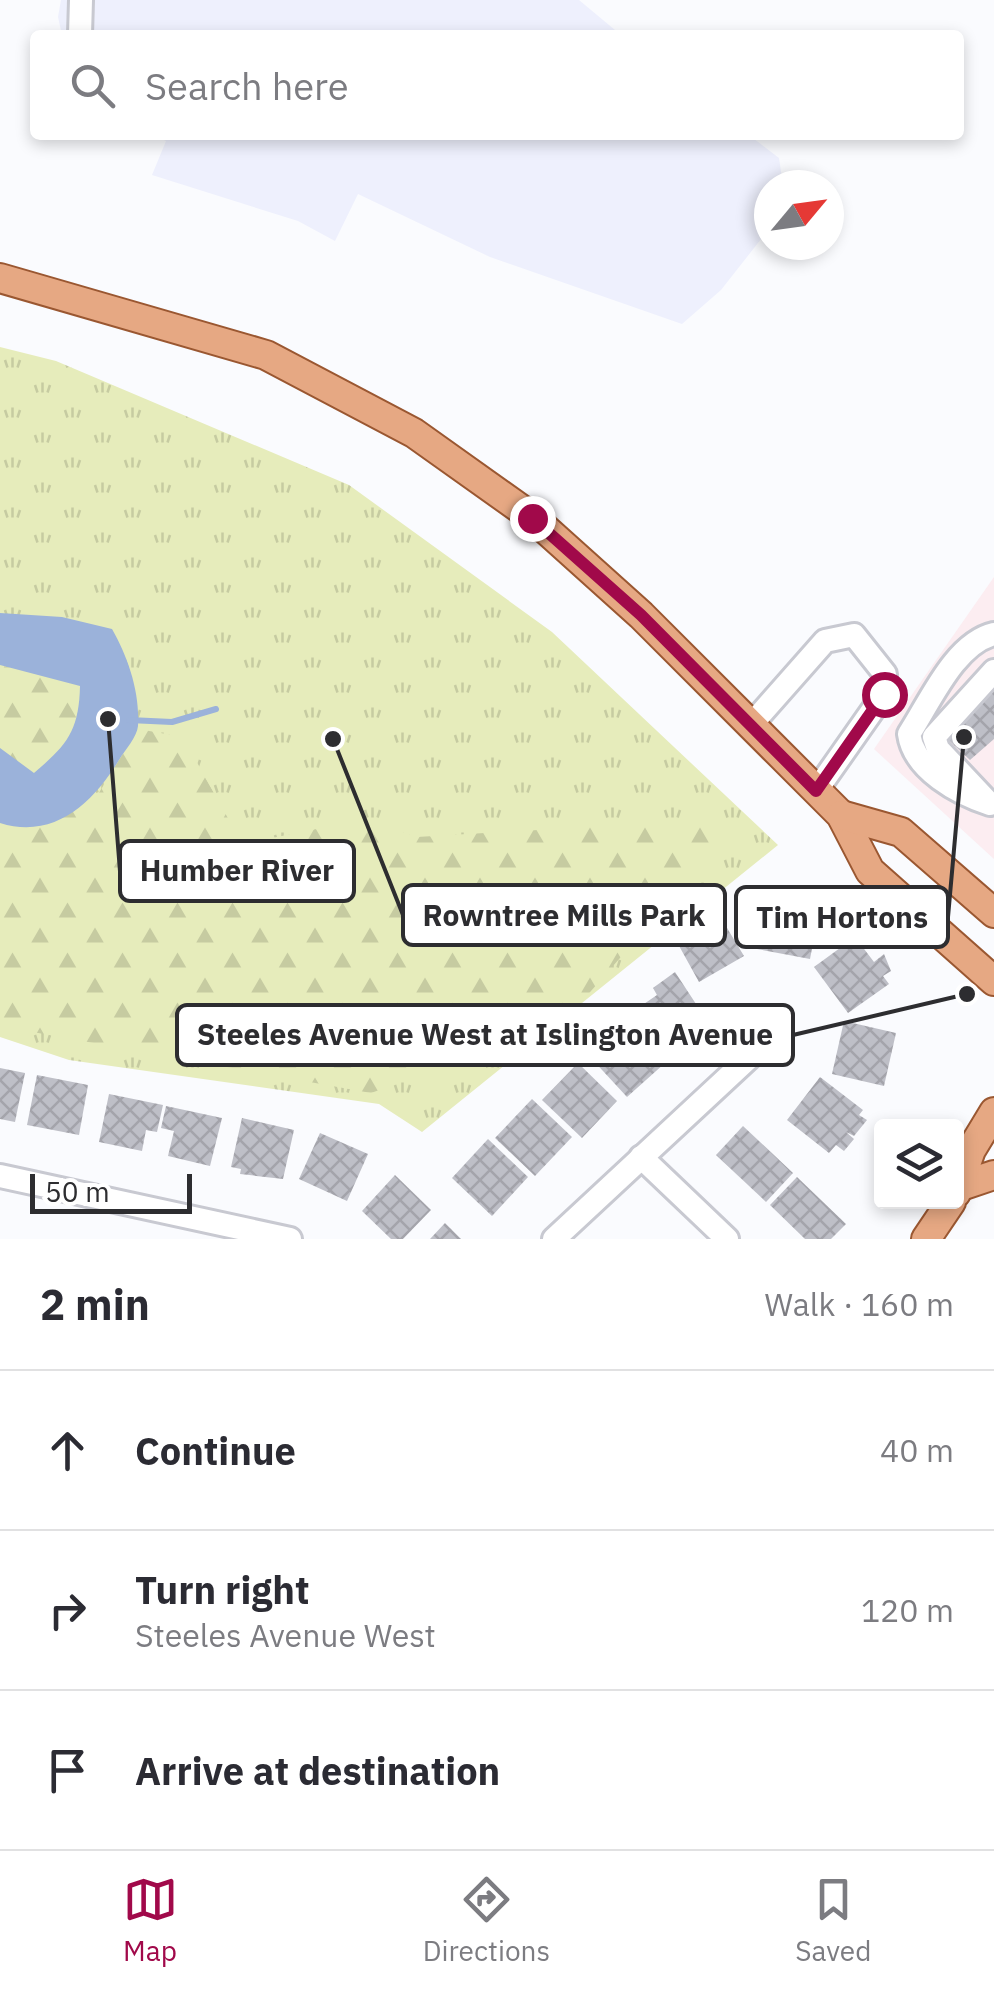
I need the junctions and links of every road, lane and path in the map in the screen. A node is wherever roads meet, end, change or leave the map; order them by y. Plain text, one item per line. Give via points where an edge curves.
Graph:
1 (80, 0) edge
2 (80, 30) edge
3 (10, 281) edge
4 (994, 634) edge
5 (994, 672) edge
6 (750, 726) junction
7 (816, 791) junction
8 (842, 815) junction
9 (994, 914) edge
10 (994, 981) edge
11 (782, 1028) dead end
12 (994, 1112) edge
13 (641, 1157) junction
14 (964, 1168) edge
15 (0, 1176) edge
16 (994, 1176) edge
17 (964, 1189) edge
18 (946, 1209) edge
19 (290, 1239) edge
20 (554, 1239) edge
21 (727, 1239) edge
22 (926, 1239) edge

1 - 2 street
3 - 6 main road via 266,355 414,434 532,518 641,615
4 - 5 street via 979,637 953,666 909,734 911,748 956,793 990,804 934,738
6 - 7 main road
6 - 7 street via 825,641 854,635 884,674 884,694
7 - 8 main road
8 - 9 main road via 901,832
8 - 10 main road via 870,871
11 - 13 street
12 - 14 main road
13 - 20 street
13 - 21 street
15 - 19 street
16 - 17 main road
18 - 22 main road

